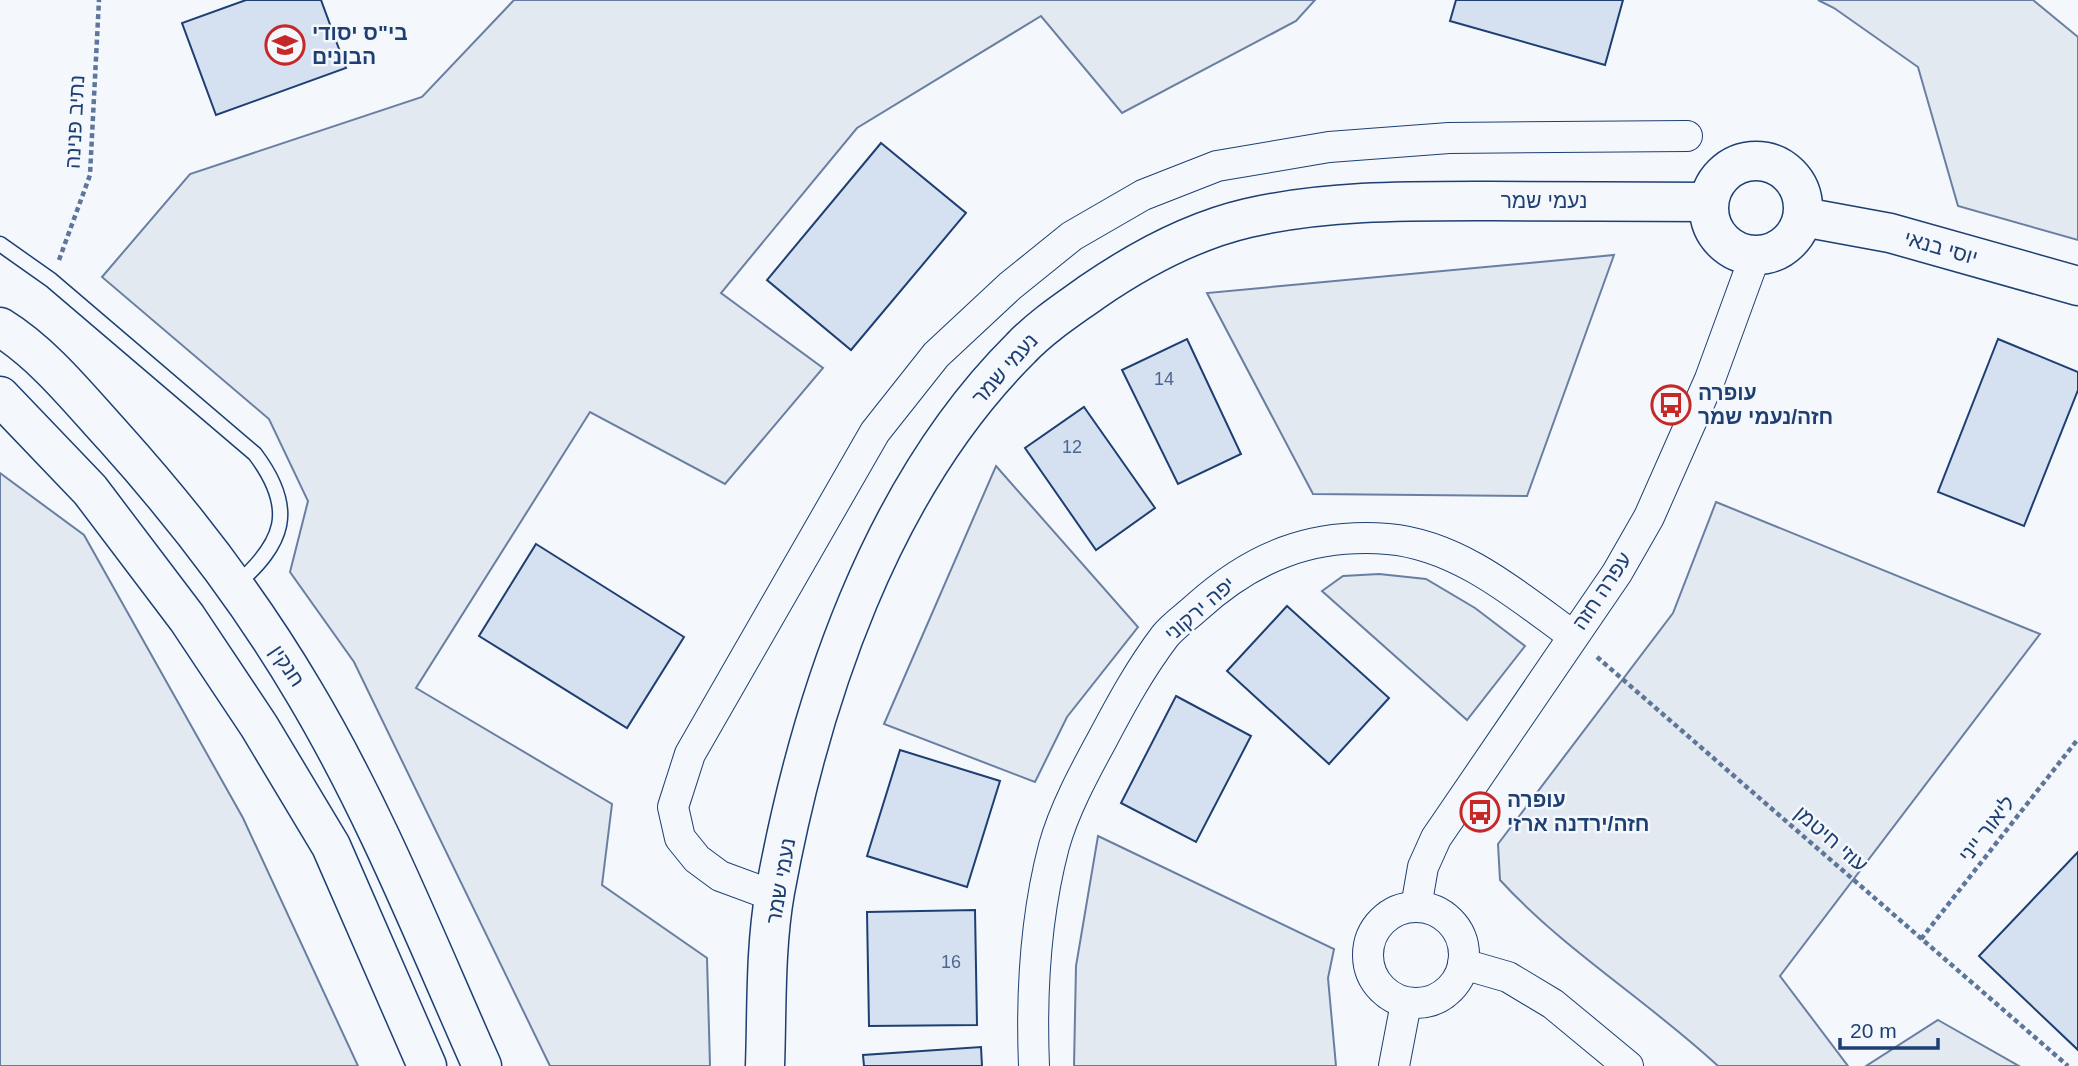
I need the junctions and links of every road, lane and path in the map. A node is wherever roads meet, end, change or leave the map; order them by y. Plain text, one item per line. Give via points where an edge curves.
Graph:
1 (99, 0) edge
2 (1687, 136) dead end
3 (1709, 202) junction
4 (1803, 217) junction
5 (0, 243) edge
6 (1755, 256) junction
7 (51, 280) junction
8 (2078, 286) edge
9 (5, 330) edge
10 (0, 396) edge
11 (234, 587) junction
12 (1573, 636) junction
13 (2078, 739) edge
14 (774, 895) junction
15 (1416, 907) junction
16 (1921, 939) junction
17 (1463, 964) junction
18 (1406, 1003) junction
19 (427, 1066) edge
20 (482, 1066) edge
21 (765, 1066) edge
22 (1034, 1066) edge
23 (1394, 1066) edge
24 (1628, 1066) edge
25 (2068, 1066) edge

1 - 7 path, נתיב פנינה via 90,175
2 - 14 street via 1449,138 1329,147 1217,166 1143,195 1072,236 1010,286 936,355 875,432 690,754 673,807 680,838 697,859 720,876
3 - 4 street via 1718,181 1734,166 1763,162 1778,166 1799,187
3 - 6 street via 1710,218 1720,239 1739,253
3 - 14 street, נעמי שמר via 1435,201 1329,205 1248,218 1182,239 1114,277 1050,322 987,384 903,507 870,572 838,653 809,750
4 - 6 street via 1781,249
4 - 8 street, יוסי בנאי via 1890,233
5 - 7 lane
6 - 12 street, עפרה חזה via 1705,391 1649,517
7 - 11 lane via 255,454 272,478 281,505 279,525 265,558
9 - 11 street, חנקין via 94,415 149,476
10 - 19 street via 90,490 187,618 258,726 331,846
11 - 20 street, חנקין via 304,692 377,830
12 - 15 street, עפרה חזה via 1436,838 1423,867
12 - 16 path, עוזי חיטמן
12 - 22 street, יפה ירקוני via 1484,573 1436,550 1389,539 1325,540 1271,554 1218,588 1166,634 1125,696 1086,770 1055,844 1039,918 1032,1012
13 - 16 path, ליאור ייני
14 - 21 street, נעמי שמר
15 - 17 street via 1432,910 1452,925 1463,947
15 - 18 street via 1386,917 1375,928 1367,959 1375,981 1392,998
16 - 25 path, עוזי חיטמן
17 - 18 street via 1454,984 1437,999
17 - 24 street via 1508,977 1553,1004
18 - 23 street

